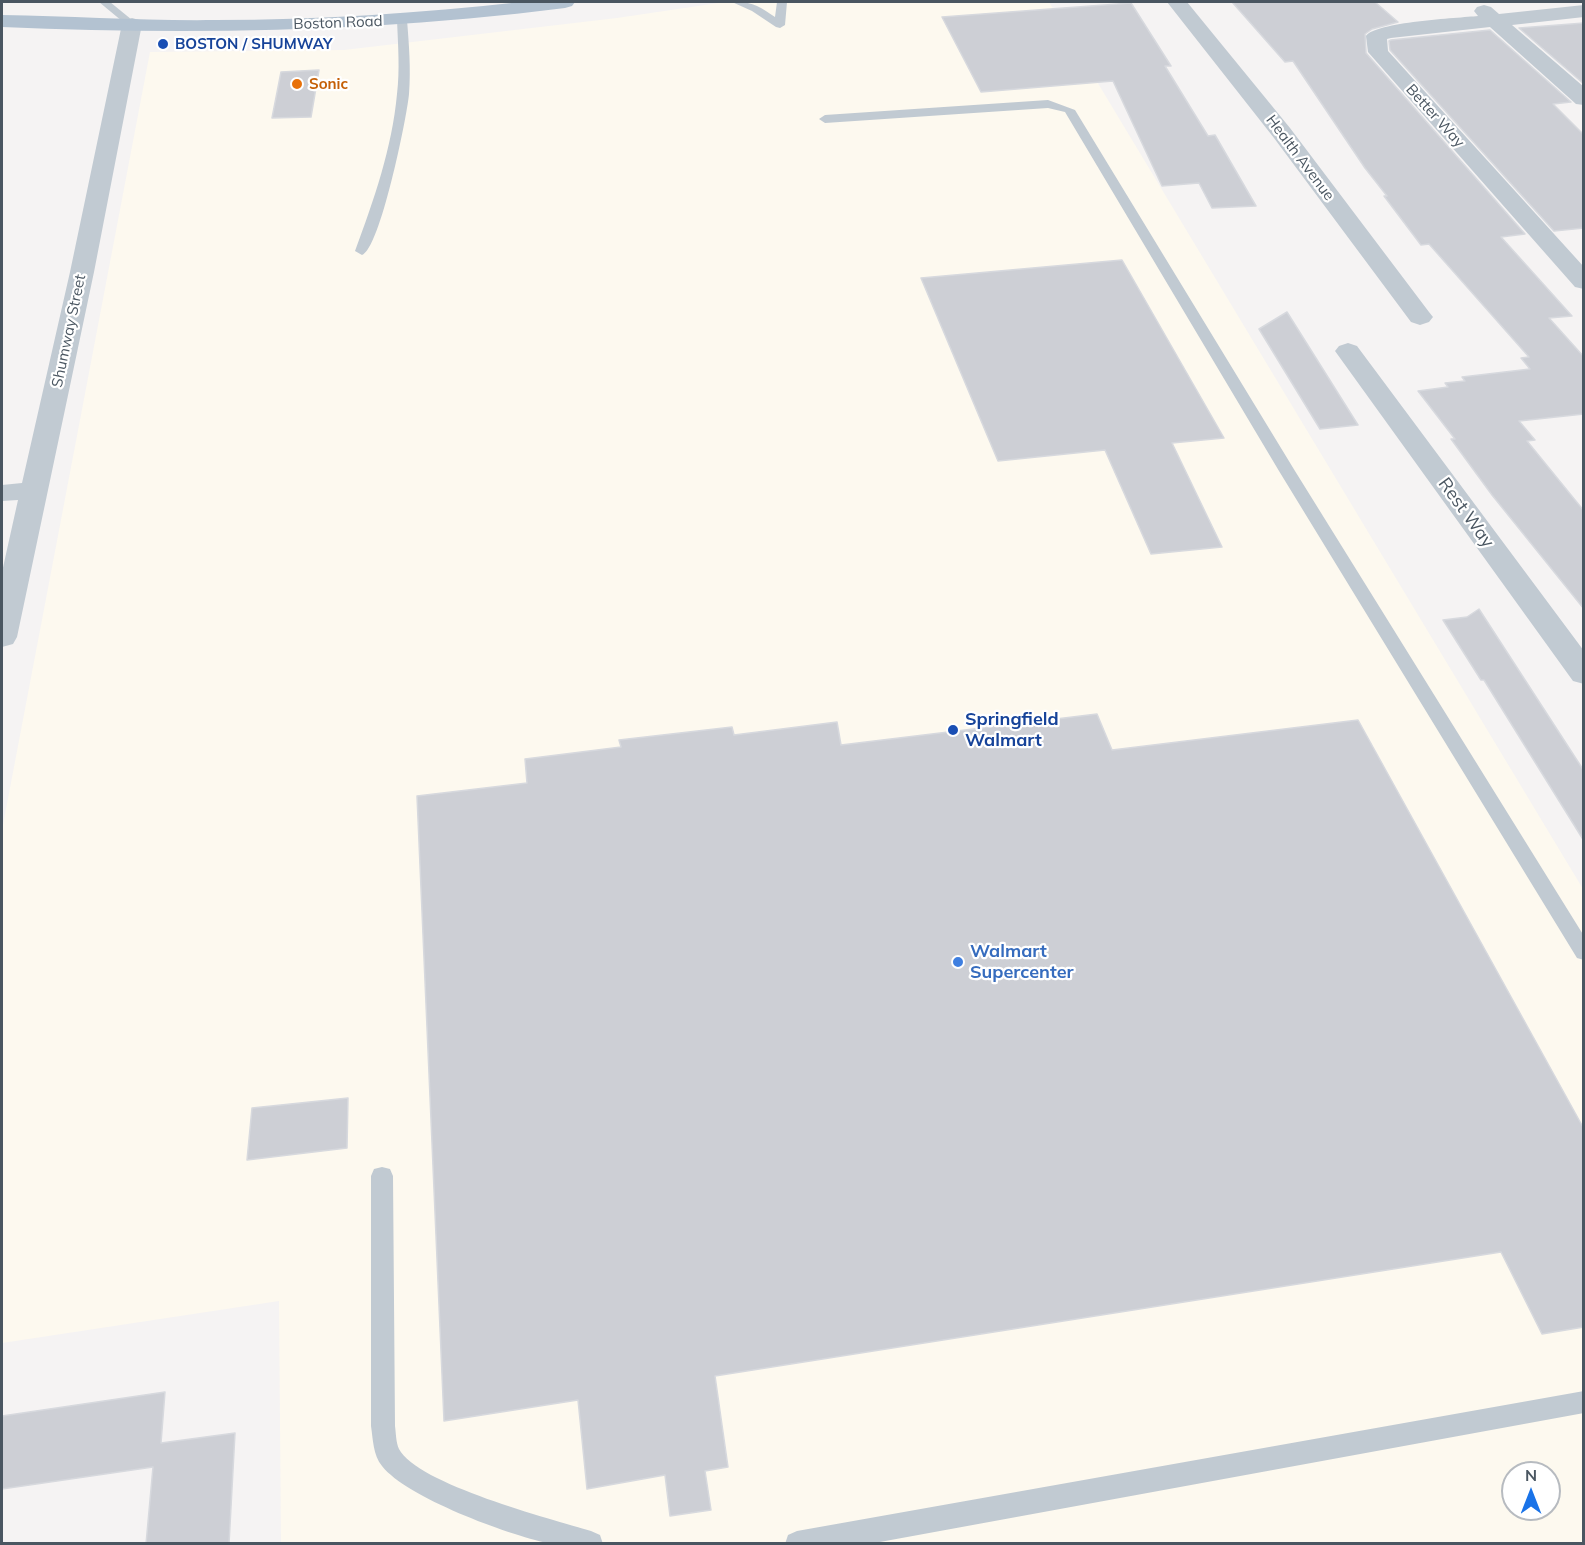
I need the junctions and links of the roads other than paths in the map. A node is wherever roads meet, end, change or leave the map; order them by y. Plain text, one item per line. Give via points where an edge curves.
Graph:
1 (104, 2) edge
2 (565, 2) edge
3 (737, 2) edge
4 (782, 2) edge
5 (1176, 2) edge
6 (1472, 2) edge
7 (1584, 11) edge
8 (402, 20) junction
9 (1495, 20) junction
10 (2, 21) edge
11 (132, 24) junction
12 (1584, 99) edge
13 (825, 120) dead end
14 (362, 251) dead end
15 (1584, 282) edge
16 (1420, 317) dead end
17 (1348, 351) dead end
18 (35, 490) junction
19 (2, 493) edge
20 (2, 637) edge
21 (1579, 660) edge
22 (1584, 953) edge
23 (382, 1176) dead end
24 (1584, 1402) edge
25 (591, 1544) edge
26 (797, 1544) edge

1 - 11 lane
2 - 8 main road, Boston Road
3 - 4 lane via 780,25
5 - 16 street, Health Avenue via 1282,133
6 - 9 street
7 - 9 street
8 - 11 main road, Boston Road via 245,26
8 - 14 lane via 404,69 397,133 387,179
9 - 12 street
9 - 15 street, Better Way via 1388,32 1376,36 1378,52
10 - 11 main road, Boston Road
11 - 18 street, Shumway Street
13 - 22 lane via 1048,104 1069,110
17 - 21 street, Rest Way
18 - 19 street
18 - 20 street, Shumway Street
23 - 25 lane via 383,1426 390,1456 410,1475 455,1500
24 - 26 lane

